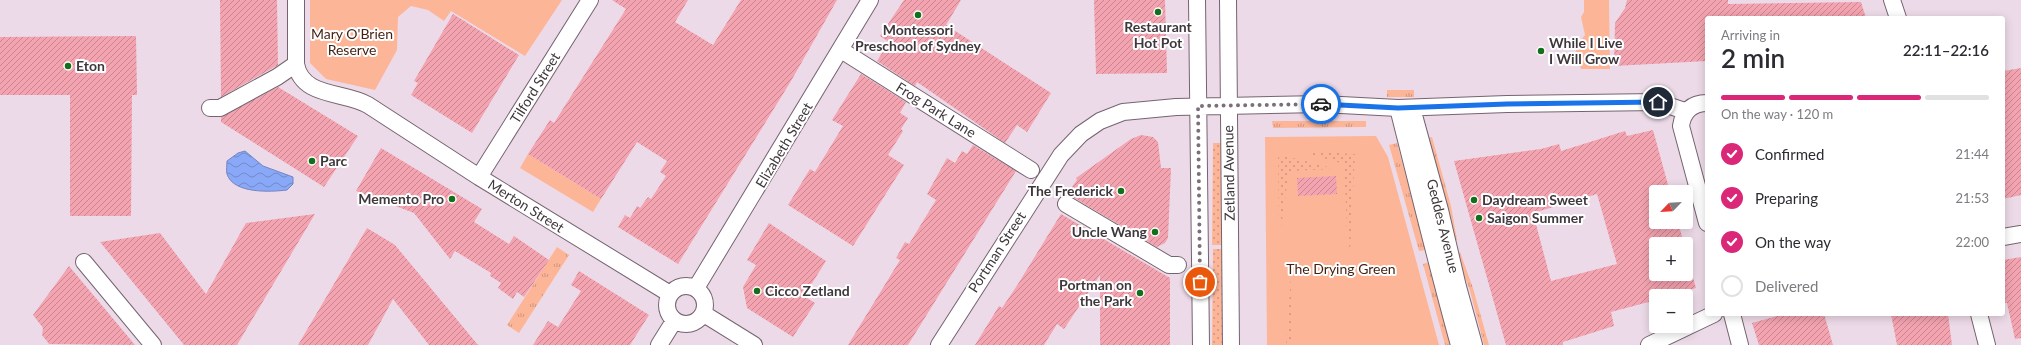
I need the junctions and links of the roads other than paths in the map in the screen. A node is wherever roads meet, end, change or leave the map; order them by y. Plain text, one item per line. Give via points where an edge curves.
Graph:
1 (296, 0) edge
2 (590, 0) edge
3 (870, 0) edge
4 (1197, 0) edge
5 (1228, 0) edge
6 (1892, 0) edge
7 (1897, 16) edge
8 (842, 50) junction
9 (296, 64) junction
10 (1705, 103) edge
11 (1228, 105) junction
12 (1198, 106) junction
13 (210, 108) dead end
14 (1405, 108) junction
15 (1685, 111) junction
16 (1031, 170) dead end
17 (479, 177) junction
18 (1066, 204) dead end
19 (1705, 216) edge
20 (2021, 234) edge
21 (2005, 237) edge
22 (84, 262) dead end
23 (1178, 265) dead end
24 (696, 288) junction
25 (670, 294) junction
26 (704, 314) junction
27 (1710, 316) edge
28 (1733, 316) edge
29 (1980, 316) edge
30 (674, 321) junction
31 (153, 345) edge
32 (659, 345) edge
33 (754, 345) edge
34 (939, 345) edge
35 (1201, 345) edge
36 (1231, 345) edge
37 (1459, 345) edge
38 (1474, 345) edge
39 (1649, 345) edge
40 (1740, 345) edge
41 (1987, 345) edge

1 - 9 street
2 - 17 street, Tilford Street
3 - 8 street, Elizabeth Street
4 - 12 street
5 - 11 street, Zetland Avenue
6 - 7 street
8 - 16 street, Frog Park Lane
8 - 24 street, Elizabeth Street
9 - 13 street via 220,108
9 - 17 street, Merton Street via 297,71 307,83 321,92 357,99
10 - 15 street via 1696,104
11 - 12 street, Portman Street
11 - 14 street, Portman Street via 1322,104
11 - 36 street, Zetland Avenue
12 - 34 street, Portman Street via 1123,112 1100,121 1081,134 1061,154
12 - 35 street
14 - 15 street, Portman Street via 1658,102
14 - 37 street, Geddes Avenue via 1434,254
14 - 38 street, Geddes Avenue via 1440,210
15 - 19 street via 1681,122 1682,134
17 - 25 street, Merton Street
18 - 23 street via 1169,265
20 - 21 street
22 - 31 street
24 - 25 street via 679,287
24 - 26 street via 704,297
25 - 30 street via 668,311
26 - 30 street via 690,324
26 - 33 street
27 - 39 street
28 - 40 street
29 - 41 street
30 - 32 street

